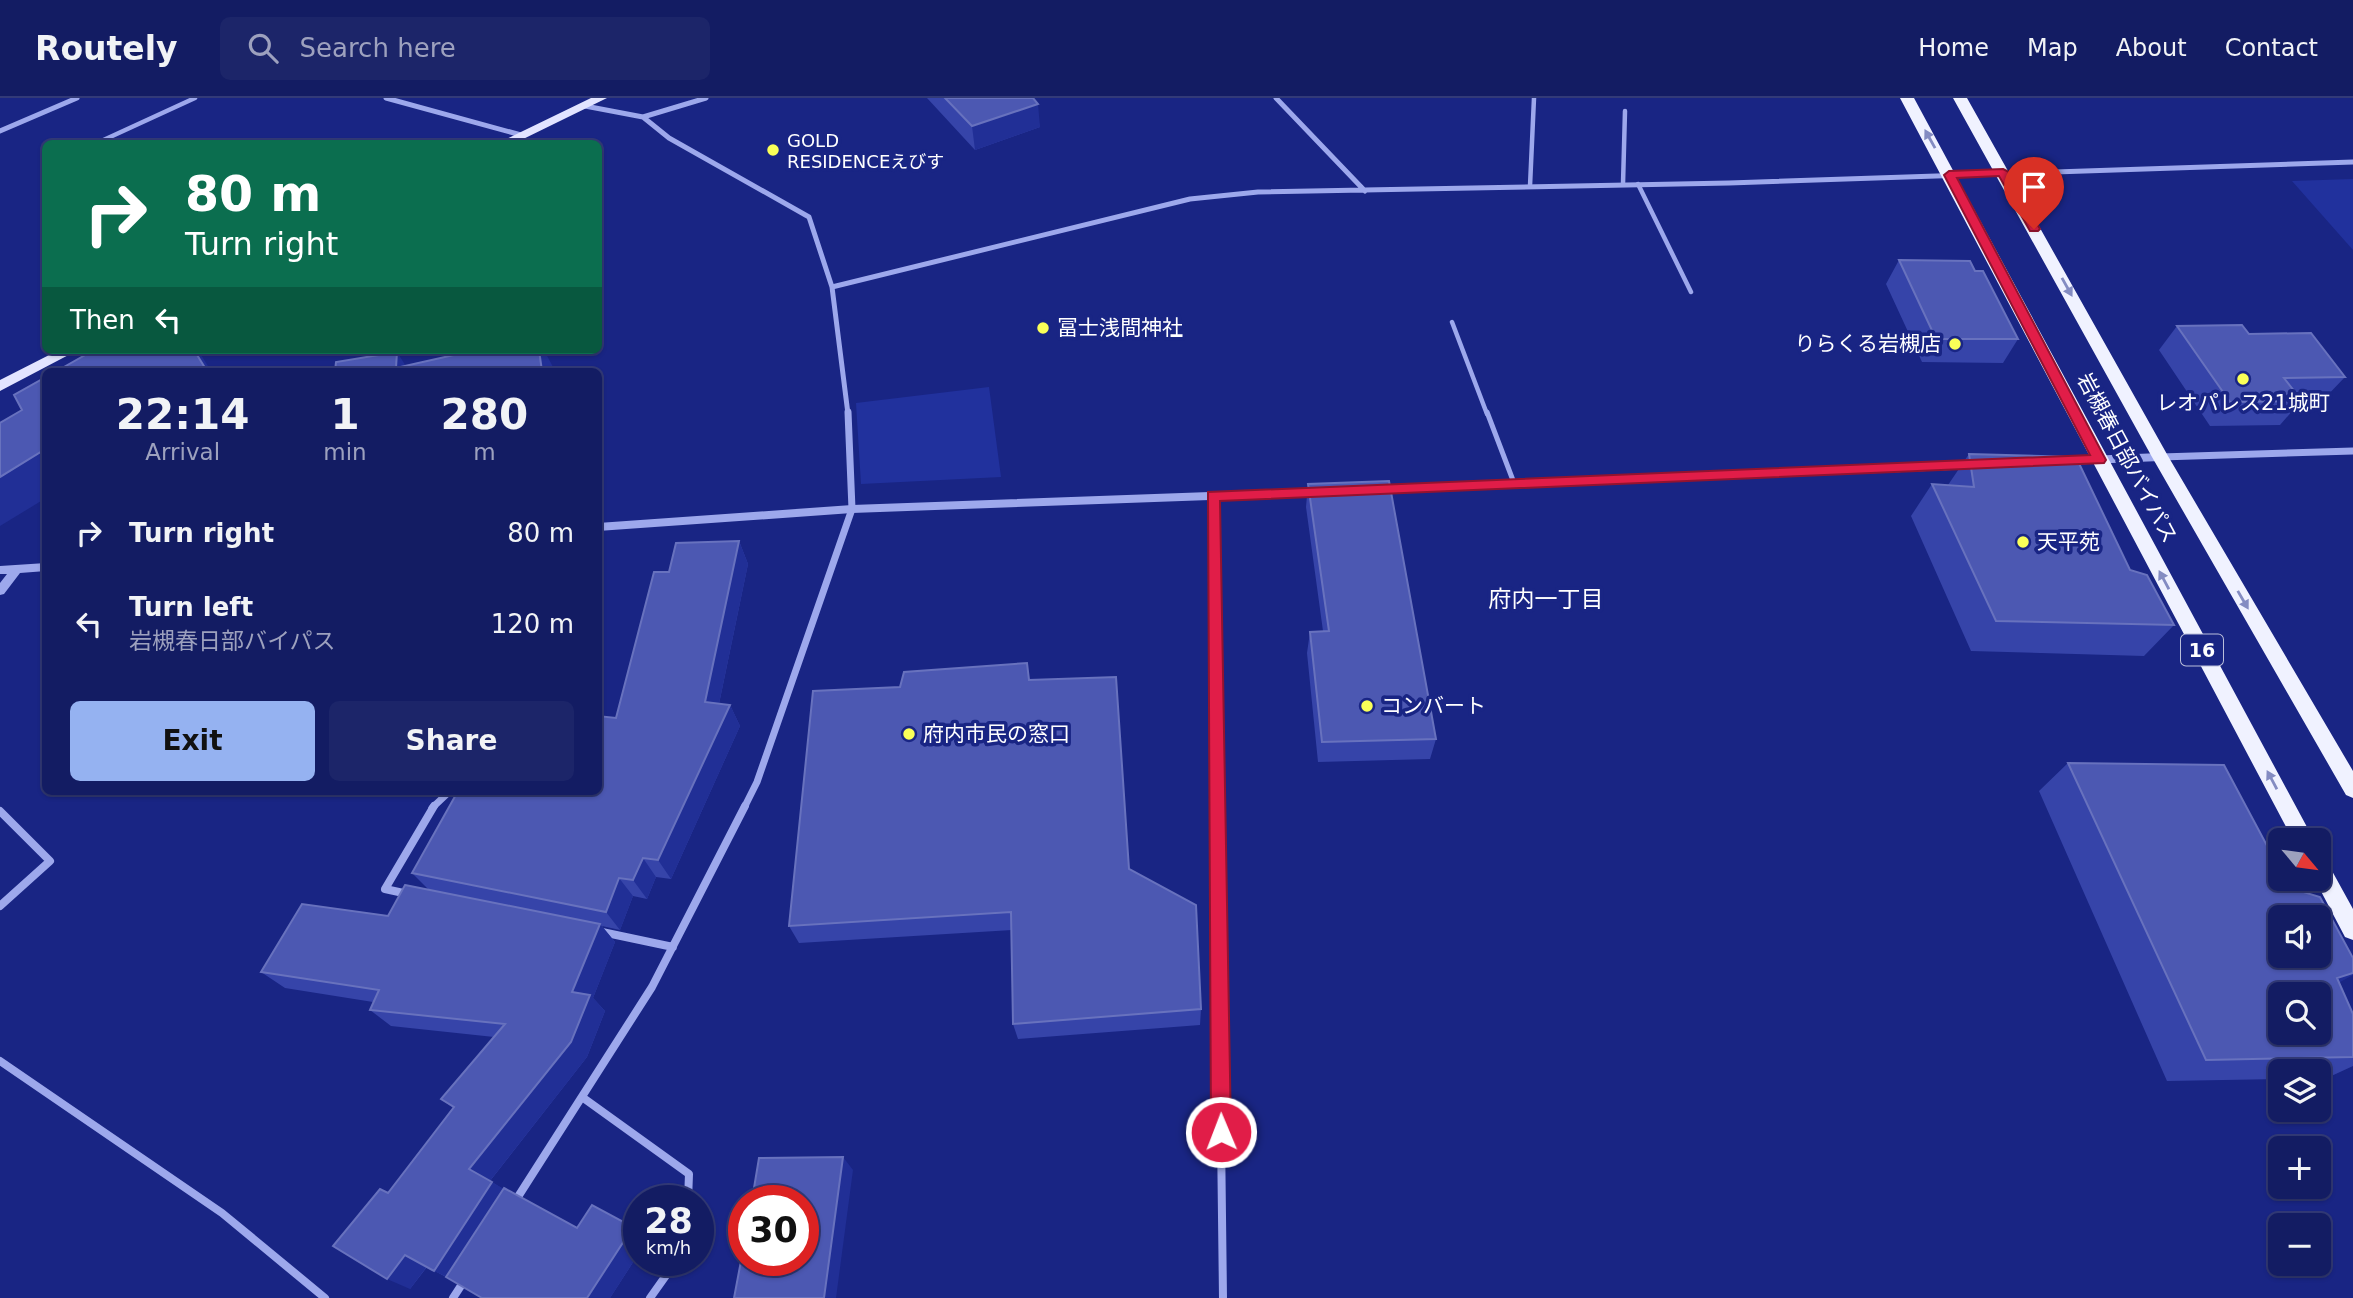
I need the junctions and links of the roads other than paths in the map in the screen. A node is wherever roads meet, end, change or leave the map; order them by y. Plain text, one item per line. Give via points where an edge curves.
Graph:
1 (77, 98) edge
2 (195, 98) edge
3 (386, 98) edge
4 (601, 98) edge
5 (706, 98) edge
6 (1276, 98) edge
7 (1534, 98) edge
8 (1908, 98) edge
9 (1960, 98) edge
10 (585, 106) junction
11 (1625, 111) dead end
12 (643, 117) junction
13 (0, 131) edge
14 (521, 135) junction
15 (104, 140) edge
16 (510, 140) edge
17 (2353, 162) edge
18 (2003, 172) junction
19 (1949, 175) junction
20 (1623, 184) junction
21 (1638, 184) junction
22 (1530, 186) junction
23 (1365, 191) junction
24 (832, 287) junction
25 (1691, 292) dead end
26 (1452, 322) dead end
27 (63, 354) edge
28 (0, 386) edge
29 (2353, 451) edge
30 (2160, 457) junction
31 (2099, 460) junction
32 (2057, 461) edge
33 (1988, 464) edge
34 (1514, 484) junction
35 (1364, 490) edge
36 (1336, 491) edge
37 (1213, 496) junction
38 (852, 509) junction
39 (602, 527) edge
40 (42, 567) edge
41 (17, 569) junction
42 (0, 570) edge
43 (0, 592) edge
44 (2353, 789) edge
45 (446, 795) edge
46 (0, 811) edge
47 (2298, 828) edge
48 (2331, 889) edge
49 (424, 897) edge
50 (0, 906) edge
51 (2353, 930) edge
52 (595, 931) edge
53 (673, 947) junction
54 (0, 1060) edge
55 (582, 1097) junction
56 (689, 1185) edge
57 (510, 1209) edge
58 (474, 1265) edge
59 (666, 1276) edge
60 (325, 1298) edge
61 (453, 1298) edge
62 (650, 1298) edge
63 (1223, 1298) edge

1 - 13 street
2 - 15 lane
3 - 14 street
4 - 10 main road
5 - 12 street
6 - 23 street
7 - 22 lane
19 -> 8 highway, 岩槻春日部バイパス / 16
9 - 18 highway, 岩槻春日部バイパス
10 - 12 street
10 - 14 main road
11 - 20 lane
12 - 24 street via 669,138 809,217
14 - 16 main road
17 - 18 street
18 - 19 street
18 -> 30 highway, 岩槻春日部バイパス
19 - 21 street
19 - 31 highway, 岩槻春日部バイパス / 16
20 - 21 street
20 - 22 street
21 - 25 lane
22 - 23 street
23 - 24 street via 1258,192 1191,199
24 - 38 street via 850,428
26 - 34 lane
27 - 28 main road
29 - 30 street
30 - 31 street
30 -> 44 highway, 岩槻春日部バイパス
31 - 32 street
47 -> 31 highway, 岩槻春日部バイパス / 16
33 - 34 street
34 - 35 street
36 - 37 street
37 - 38 street
37 - 63 street
38 - 39 street
38 - 53 street via 757,782
40 - 41 street
41 - 42 street
41 - 43 street
45 - 49 street via 430,809 385,889
46 - 50 street via 50,861
48 - 51 highway
52 - 53 street
53 - 55 street
54 - 60 street via 222,1213
55 - 56 street via 689,1174
55 - 57 street
58 - 61 street
59 - 62 street

